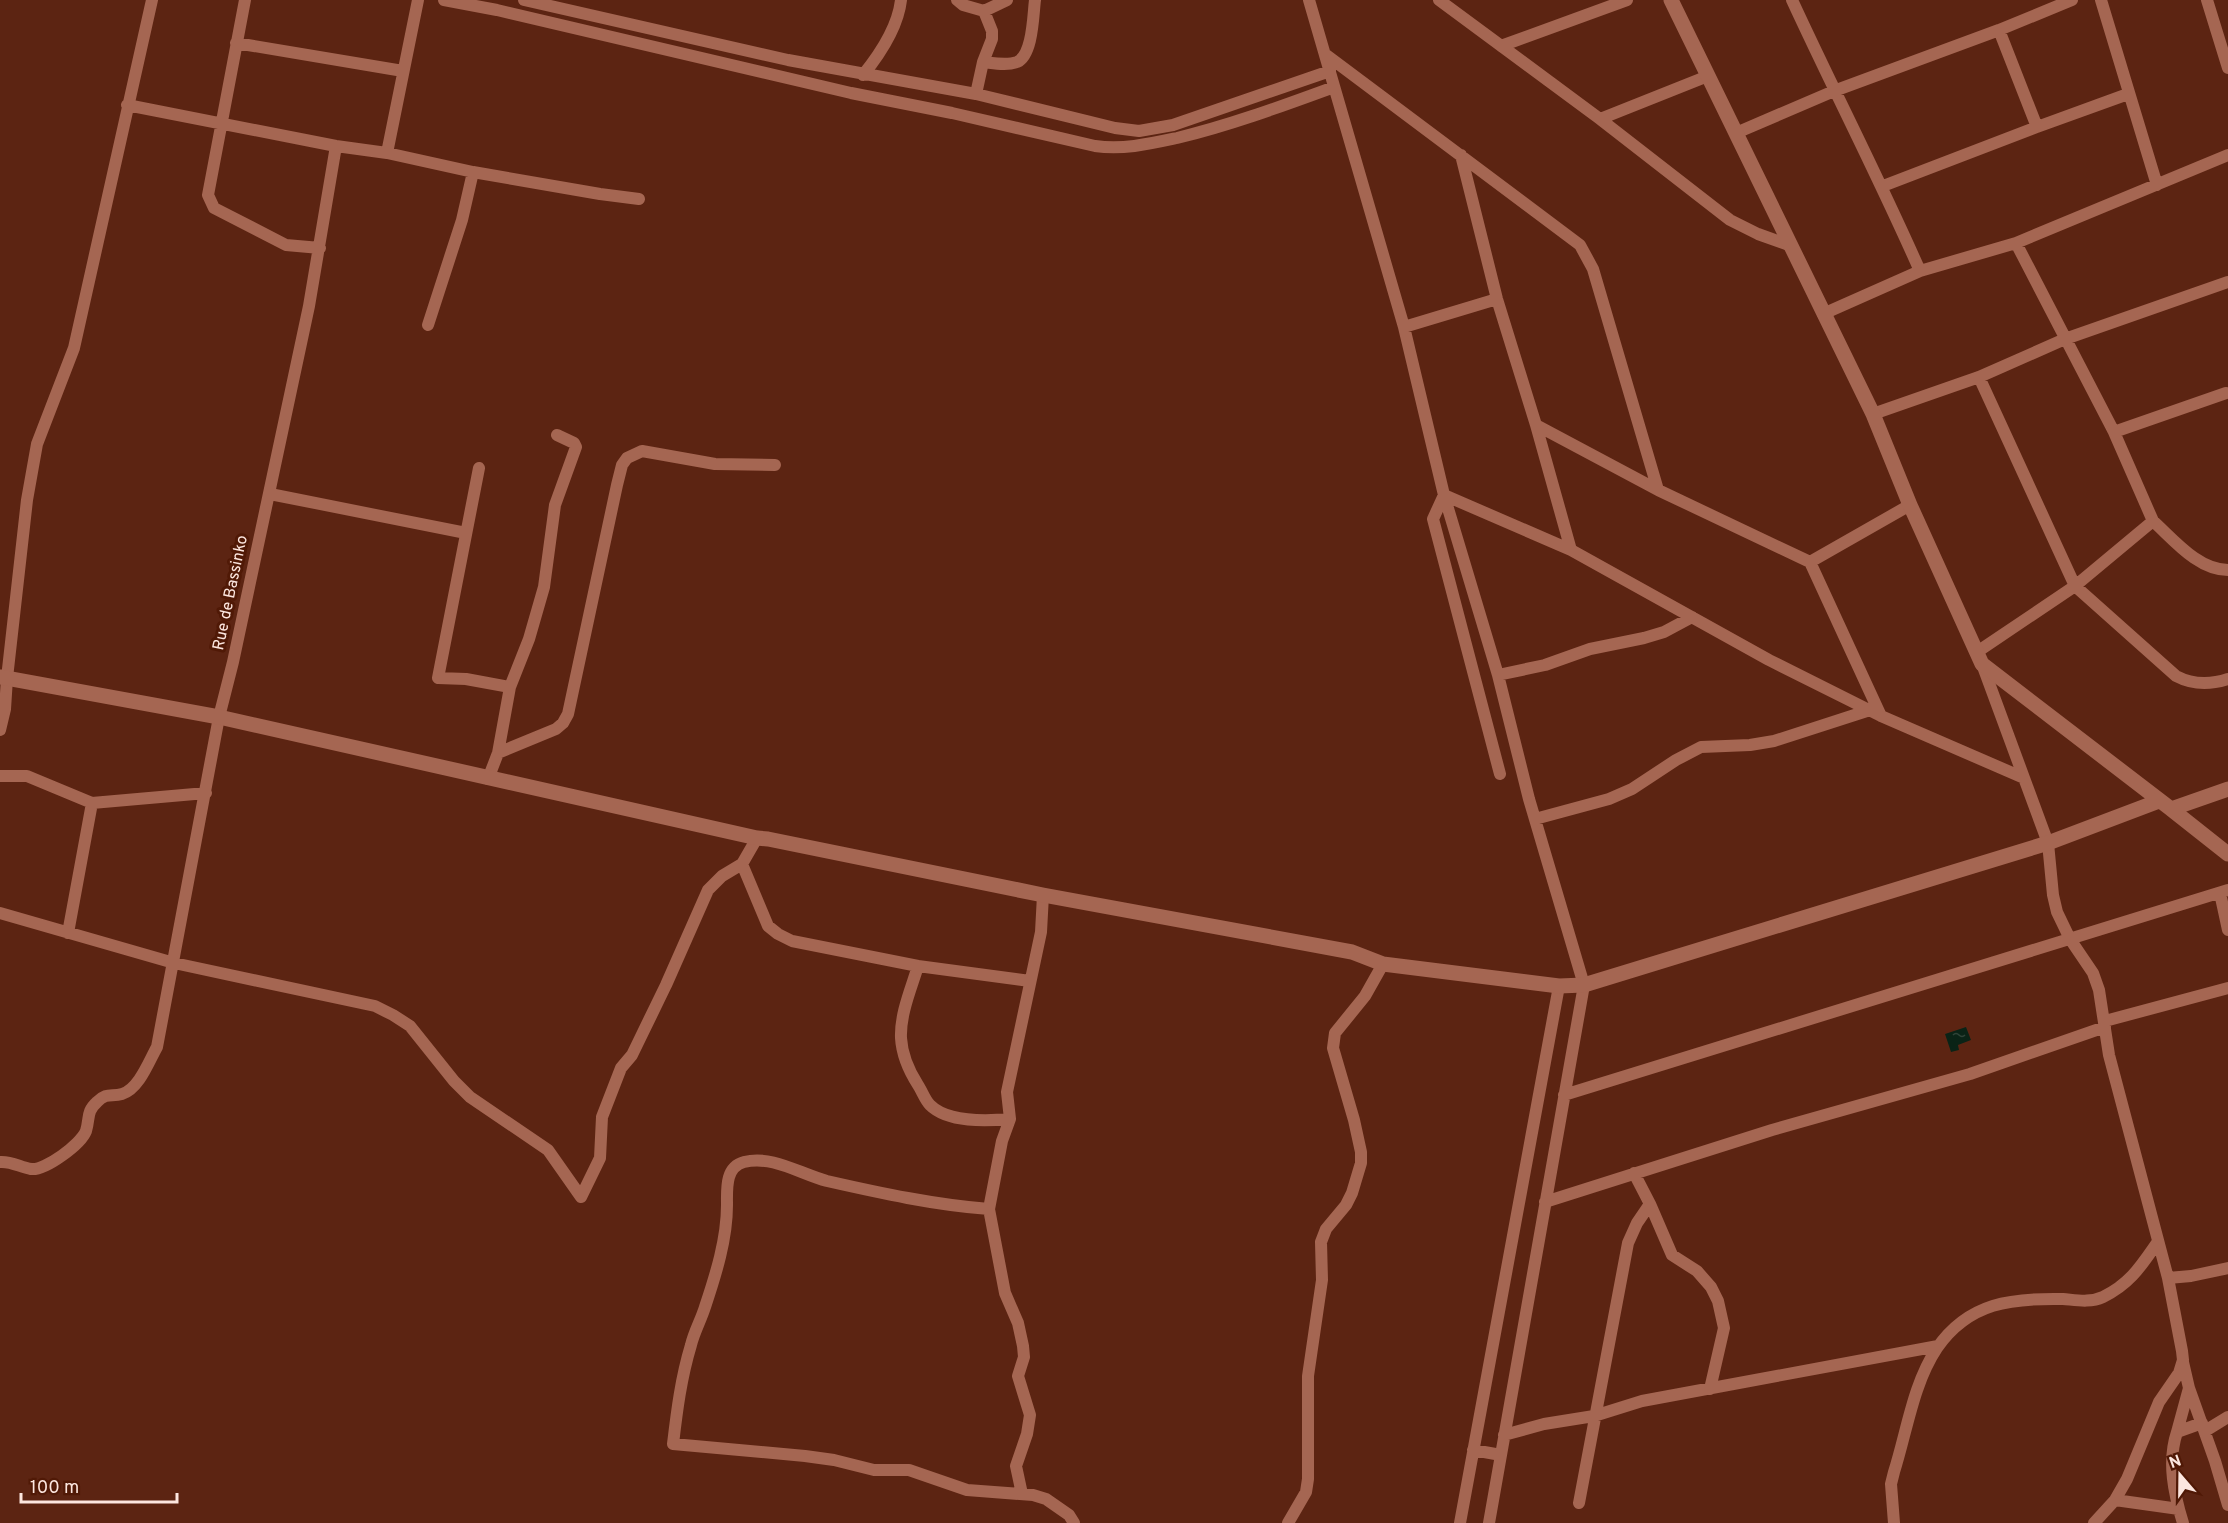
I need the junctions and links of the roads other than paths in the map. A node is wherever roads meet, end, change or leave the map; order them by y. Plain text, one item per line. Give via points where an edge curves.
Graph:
1 (152, 0) edge
2 (245, 0) edge
3 (418, 0) edge
4 (444, 0) edge
5 (524, 0) edge
6 (901, 0) edge
7 (957, 0) edge
8 (1008, 0) edge
9 (1035, 0) edge
10 (1309, 0) edge
11 (1439, 0) edge
12 (1627, 0) edge
13 (1671, 0) edge
14 (1792, 0) edge
15 (2072, 0) edge
16 (2102, 0) edge
17 (2207, 0) edge
18 (984, 10) junction
19 (1999, 30) junction
20 (236, 43) junction
21 (1501, 46) junction
22 (1325, 54) junction
23 (983, 62) junction
24 (2228, 68) edge
25 (403, 71) junction
26 (1330, 71) junction
27 (863, 75) junction
28 (1708, 76) junction
29 (1334, 87) junction
30 (1834, 91) junction
31 (976, 94) junction
32 (2128, 94) junction
33 (127, 105) junction
34 (1600, 119) junction
35 (220, 123) junction
36 (2037, 127) junction
37 (1736, 134) junction
38 (336, 146) junction
39 (387, 153) junction
40 (1461, 155) junction
41 (2228, 155) edge
42 (473, 172) junction
43 (2157, 185) junction
44 (1883, 186) junction
45 (639, 199) dead end
46 (2016, 243) junction
47 (1789, 245) junction
48 (320, 248) junction
49 (1920, 271) junction
50 (2228, 282) edge
51 (1497, 299) junction
52 (1823, 314) junction
53 (428, 325) dead end
54 (1404, 327) junction
55 (2066, 339) junction
56 (1979, 376) junction
57 (2227, 395) edge
58 (1873, 414) junction
59 (1536, 425) junction
60 (2114, 432) junction
61 (557, 435) dead end
62 (775, 465) dead end
63 (479, 468) dead end
64 (1658, 490) junction
65 (270, 494) junction
66 (1444, 495) junction
67 (1910, 505) junction
68 (2153, 521) junction
69 (466, 533) junction
70 (1571, 550) junction
71 (1810, 562) junction
72 (2228, 570) edge
73 (2075, 586) junction
74 (1692, 617) junction
75 (1980, 658) junction
76 (1498, 675) junction
77 (3, 678) edge
78 (2228, 679) edge
79 (510, 687) junction
80 (1875, 713) junction
81 (219, 717) junction
82 (0, 730) edge
83 (498, 753) junction
84 (1500, 774) dead end
85 (0, 776) edge
86 (2024, 778) junction
87 (488, 779) junction
88 (2228, 789) edge
89 (206, 793) junction
90 (92, 803) junction
91 (2165, 805) junction
92 (1535, 819) junction
93 (757, 838) junction
94 (2048, 843) junction
95 (2228, 854) edge
96 (742, 864) junction
97 (2224, 891) edge
98 (1043, 895) junction
99 (0, 913) edge
100 (2228, 930) edge
101 (68, 933) junction
102 (2070, 939) junction
103 (174, 963) junction
104 (1383, 964) junction
105 (918, 966) junction
106 (1030, 981) junction
107 (1584, 985) junction
108 (1559, 986) junction
109 (2228, 988) edge
110 (2105, 1024) junction
111 (1564, 1095) junction
112 (1010, 1119) junction
113 (0, 1162) edge
114 (1634, 1173) junction
115 (1545, 1202) junction
116 (1650, 1204) junction
117 (989, 1209) junction
118 (2157, 1243) junction
119 (2228, 1268) edge
120 (2168, 1278) junction
121 (1938, 1346) junction
122 (2183, 1360) junction
123 (2188, 1388) junction
124 (1710, 1389) junction
125 (1594, 1416) junction
126 (2228, 1417) edge
127 (2203, 1427) junction
128 (2177, 1432) junction
129 (1504, 1435) junction
130 (1473, 1450) junction
131 (1501, 1455) junction
132 (1022, 1494) junction
133 (2115, 1500) junction
134 (1579, 1503) dead end
135 (2228, 1505) edge
136 (2179, 1509) junction
137 (1074, 1523) edge
138 (1288, 1523) edge
139 (1460, 1523) edge
140 (1489, 1523) edge
141 (1894, 1523) edge
142 (2094, 1523) edge
143 (2183, 1523) edge

1 - 33 street
2 - 20 street
3 - 25 street
4 - 29 street via 1112,149 1214,129
5 - 27 street
6 - 27 street via 895,24
7 - 18 street
8 - 18 street
9 - 23 street via 1025,56 1017,62
10 - 22 street
11 - 21 street
12 - 21 street
13 - 28 street
14 - 30 street
15 - 19 street
16 - 32 street
17 - 24 street
18 - 23 street via 992,39
19 - 30 street
19 - 36 street
20 - 25 street
20 - 35 street
21 - 34 street
22 - 26 street
22 - 40 street
23 - 31 street
25 - 39 street
26 - 29 street
26 - 31 street via 1173,125 1139,131
27 - 31 street
28 - 34 street
28 - 37 street
29 - 54 street
30 - 37 street
30 - 44 street
32 - 36 street
32 - 43 street
33 - 35 street
33 - 77 street via 74,348 38,444
34 - 47 street via 1730,220
35 - 38 street
35 - 48 street via 208,195 214,207 286,245
36 - 44 street
37 - 47 street
38 - 39 street
38 - 48 street, Rue de Bassinko
39 - 42 street
40 - 51 street
40 - 64 street via 1580,245 1588,258
41 - 43 street
42 - 45 street
42 - 53 street
43 - 46 street
44 - 49 street
46 - 49 street
46 - 55 street
47 - 52 street
48 - 65 street, Rue de Bassinko
49 - 52 street
50 - 55 street
51 - 54 street
51 - 59 street
52 - 58 street
54 - 66 street
55 - 56 street
55 - 60 street
56 - 58 street
56 - 73 street
57 - 60 street
58 - 67 street
59 - 64 street
59 - 70 street
60 - 68 street
61 - 79 street via 576,447 555,505 544,587
62 - 83 street via 715,464 642,451 627,458 617,485 567,714 556,729
63 - 69 street
64 - 71 street
65 - 69 street
65 - 81 street, Rue de Bassinko
66 - 70 street
66 - 76 street
66 - 84 street via 1432,519
67 - 71 street
67 - 75 street
68 - 72 street via 2201,564
68 - 73 street
69 - 79 street via 438,678
70 - 74 street
71 - 80 street
73 - 75 street
73 - 78 street via 2176,676 2188,683 2204,684
74 - 76 street via 1644,638
74 - 80 street
75 - 86 street
75 - 91 street
76 - 92 street
77 - 81 street
77 - 82 street via 5,710
79 - 83 street
80 - 86 street
80 - 92 street via 1774,741 1701,747 1609,799
81 - 87 street
81 - 89 street, Rue de Bassinko
83 - 87 street
85 - 90 street via 27,776
86 - 94 street
87 - 93 street
88 - 91 street
89 - 90 street
89 - 103 street, Rue de Bassinko
90 - 101 street
91 - 94 street
91 - 95 street
92 - 107 street
93 - 96 street
93 - 98 street
94 - 102 street via 2053,895
94 - 107 street
96 - 103 street via 708,890 632,1055 623,1063 602,1117 600,1158 581,1197 548,1150 470,1097 414,1032 393,1014 375,1006
96 - 105 street via 768,926 778,934
97 - 100 street
97 - 102 street
98 - 104 street via 1352,952
98 - 106 street via 1041,932
99 - 101 street
101 - 103 street
102 - 110 street via 2093,973
102 - 111 street
103 - 113 street, Rue de Bassinko via 157,1047 131,1090 100,1098 89,1109 86,1132 75,1146 46,1165 33,1170
104 - 108 street
104 - 138 street via 1332,1040 1354,1120 1360,1163 1352,1193 1321,1242 1322,1280 1308,1376 1308,1479 1306,1492
105 - 106 street
105 - 112 street via 901,1037 913,1078 931,1106 951,1116 983,1122
106 - 112 street via 1007,1092
107 - 108 street
107 - 111 street
108 - 130 street
109 - 110 street
110 - 114 street via 1970,1074
110 - 118 street via 2109,1054
111 - 115 street
112 - 117 street
114 - 115 street
114 - 116 street
115 - 129 street
116 - 124 street via 1672,1255 1697,1271 1718,1301 1724,1328
116 - 125 street via 1628,1243
117 - 132 street via 1005,1293 1023,1346 1019,1380 1030,1415 1016,1466
117 - 132 street via 843,1185 762,1161 742,1162 733,1169 727,1186 723,1244 679,1392 673,1444 805,1456 874,1470 909,1470 967,1490
118 - 120 street
118 - 121 street via 2133,1277 2103,1297 2084,1301 2018,1300 1986,1308 1964,1320
119 - 120 street
120 - 122 street
121 - 124 street
121 - 141 street via 1923,1372 1891,1484
122 - 123 street
122 - 133 street via 2159,1402
123 - 127 street
123 - 128 street
124 - 125 street via 1642,1401
125 - 129 street
125 - 134 street
126 - 127 street
127 - 128 street
127 - 135 street
128 - 136 street via 2172,1466
129 - 131 street
130 - 131 street
130 - 139 street
131 - 140 street
132 - 137 street via 1046,1498
133 - 136 street
133 - 142 street
136 - 143 street

